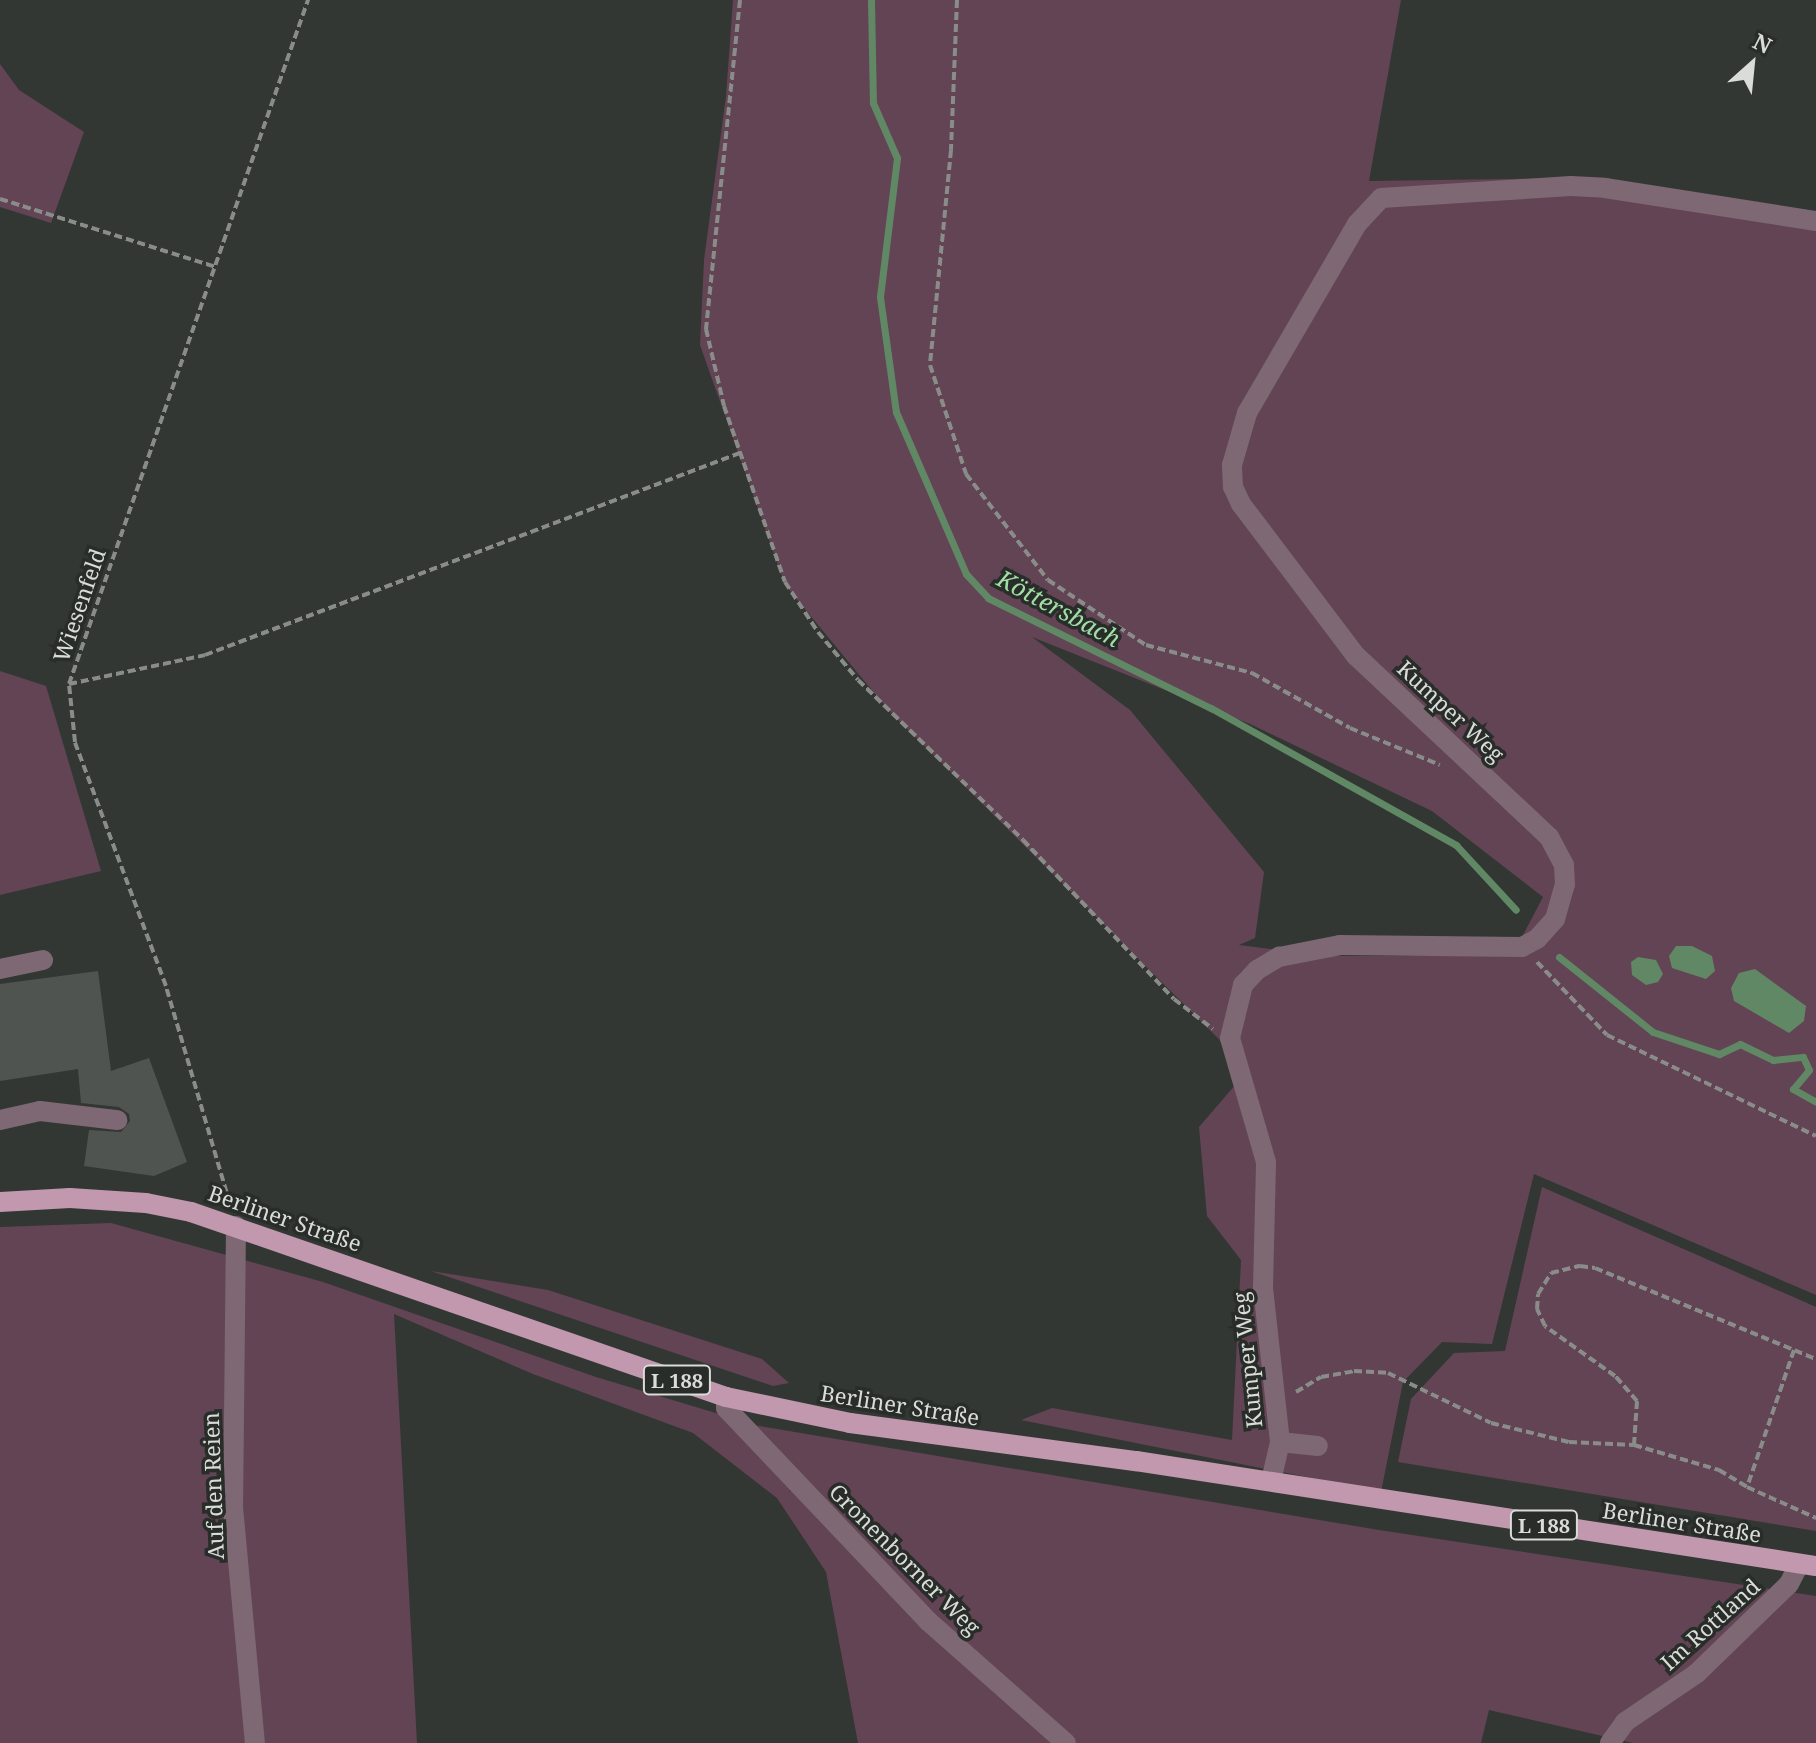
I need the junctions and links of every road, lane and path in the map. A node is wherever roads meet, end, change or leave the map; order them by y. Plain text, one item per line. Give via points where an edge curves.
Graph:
1 (308, 0) edge
2 (740, 0) edge
3 (957, 0) edge
4 (0, 199) edge
5 (1816, 221) edge
6 (216, 267) junction
7 (740, 453) junction
8 (69, 684) junction
9 (1445, 768) dead end
10 (1522, 947) junction
11 (43, 960) dead end
12 (0, 969) edge
13 (1230, 1038) junction
14 (0, 1120) edge
15 (117, 1120) dead end
16 (1816, 1136) edge
17 (0, 1202) edge
18 (236, 1226) junction
19 (1794, 1350) junction
20 (1816, 1359) edge
21 (726, 1397) junction
22 (1291, 1399) dead end
23 (1280, 1442) junction
24 (1634, 1445) junction
25 (1318, 1446) dead end
26 (1271, 1481) junction
27 (1747, 1487) junction
28 (1816, 1518) edge
29 (1807, 1565) edge
30 (255, 1743) edge
31 (1066, 1743) edge
32 (1610, 1743) edge

1 - 6 path, Wiesenfeld
2 - 7 path via 706,329
3 - 9 path via 951,150 930,365 966,474 1048,580 1146,645 1252,673 1350,728
4 - 6 path
5 - 10 street, Kumper Weg via 1571,186 1381,198 1357,224 1247,413 1232,465 1241,504 1356,656 1511,800 1559,852 1565,885 1562,902 1546,930
6 - 8 path, Wiesenfeld
7 - 8 path via 205,655
7 - 13 path via 785,582 858,680 1014,830 1174,999
8 - 18 path, Wiesenfeld via 75,742 166,986
10 - 13 street, Kumper Weg via 1340,945 1279,957 1243,985
10 - 16 path via 1607,1035
11 - 12 street
13 - 23 street, Kumper Weg via 1266,1162 1263,1287
14 - 15 street via 40,1111
17 - 18 main road, Berliner Straße / L 188 via 70,1198 146,1203
18 - 21 main road, Berliner Straße / L 188
18 - 30 street, Auf den Reien via 233,1507
19 - 20 path
19 - 24 path via 1595,1268 1551,1273 1538,1294 1545,1326 1615,1376 1637,1401
19 - 27 path
21 - 26 main road, Berliner Straße / L 188 via 850,1423
21 - 31 street, Gronenborner Weg via 726,1408 928,1621
22 - 24 path via 1321,1377 1354,1371 1388,1373 1491,1423 1569,1442
23 - 25 street
23 - 26 street, Kumper Weg
24 - 27 path via 1719,1470
26 - 29 main road, Berliner Straße / L 188
27 - 28 path
29 - 32 street, Im Rottland via 1696,1674 1625,1722

